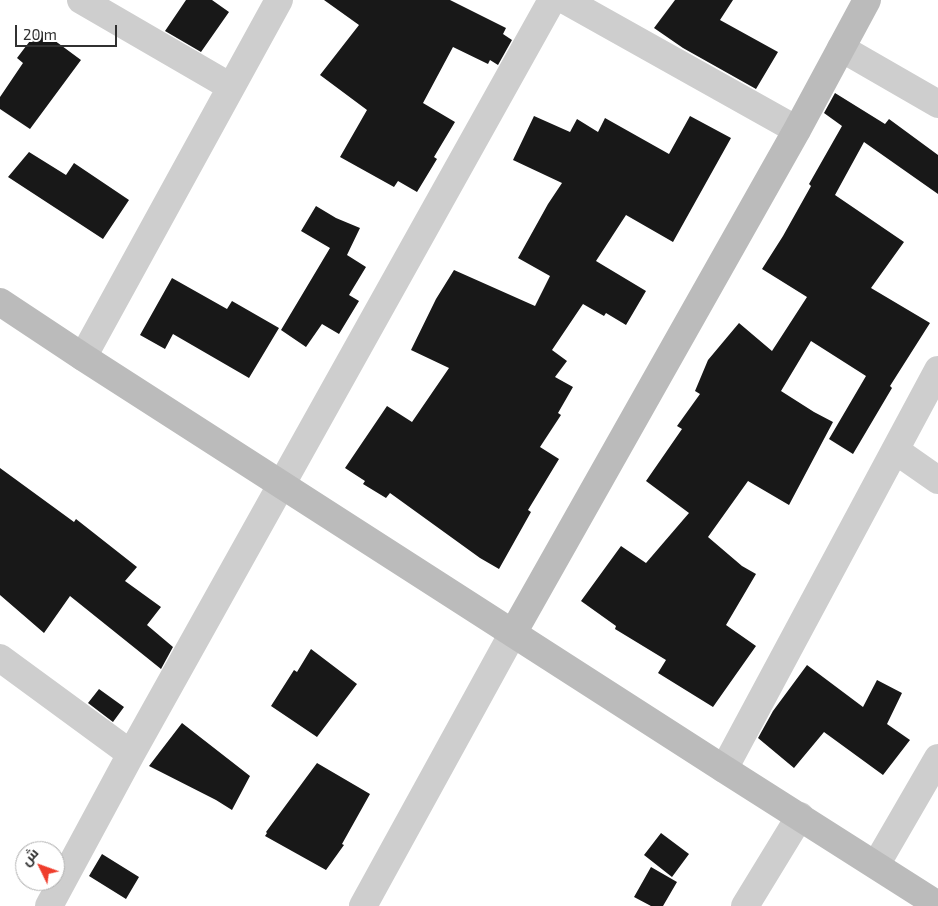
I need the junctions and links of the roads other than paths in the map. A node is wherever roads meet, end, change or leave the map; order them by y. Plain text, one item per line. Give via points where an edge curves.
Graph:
1 (81, 0) edge
2 (279, 0) edge
3 (552, 0) edge
4 (565, 0) edge
5 (866, 0) edge
6 (841, 48) junction
7 (231, 87) junction
8 (938, 104) edge
9 (797, 130) junction
10 (0, 302) edge
11 (84, 357) junction
12 (938, 370) edge
13 (895, 450) junction
14 (938, 480) edge
15 (282, 484) junction
16 (514, 633) junction
17 (0, 658) edge
18 (131, 754) junction
19 (938, 758) edge
20 (724, 769) junction
21 (800, 816) junction
22 (876, 865) junction
23 (938, 904) edge
24 (48, 906) edge
25 (363, 906) edge
26 (745, 906) edge

1 - 7 street
2 - 7 street
3 - 15 street
4 - 9 street
5 - 6 street
6 - 8 street
6 - 9 street
7 - 11 street
9 - 16 street
10 - 11 street
11 - 15 street
12 - 13 street
13 - 14 street
13 - 20 street
15 - 16 street
15 - 18 street
16 - 20 street
16 - 25 street
17 - 18 street
18 - 24 street
19 - 22 street
20 - 21 street
21 - 22 street
21 - 26 street
22 - 23 street

